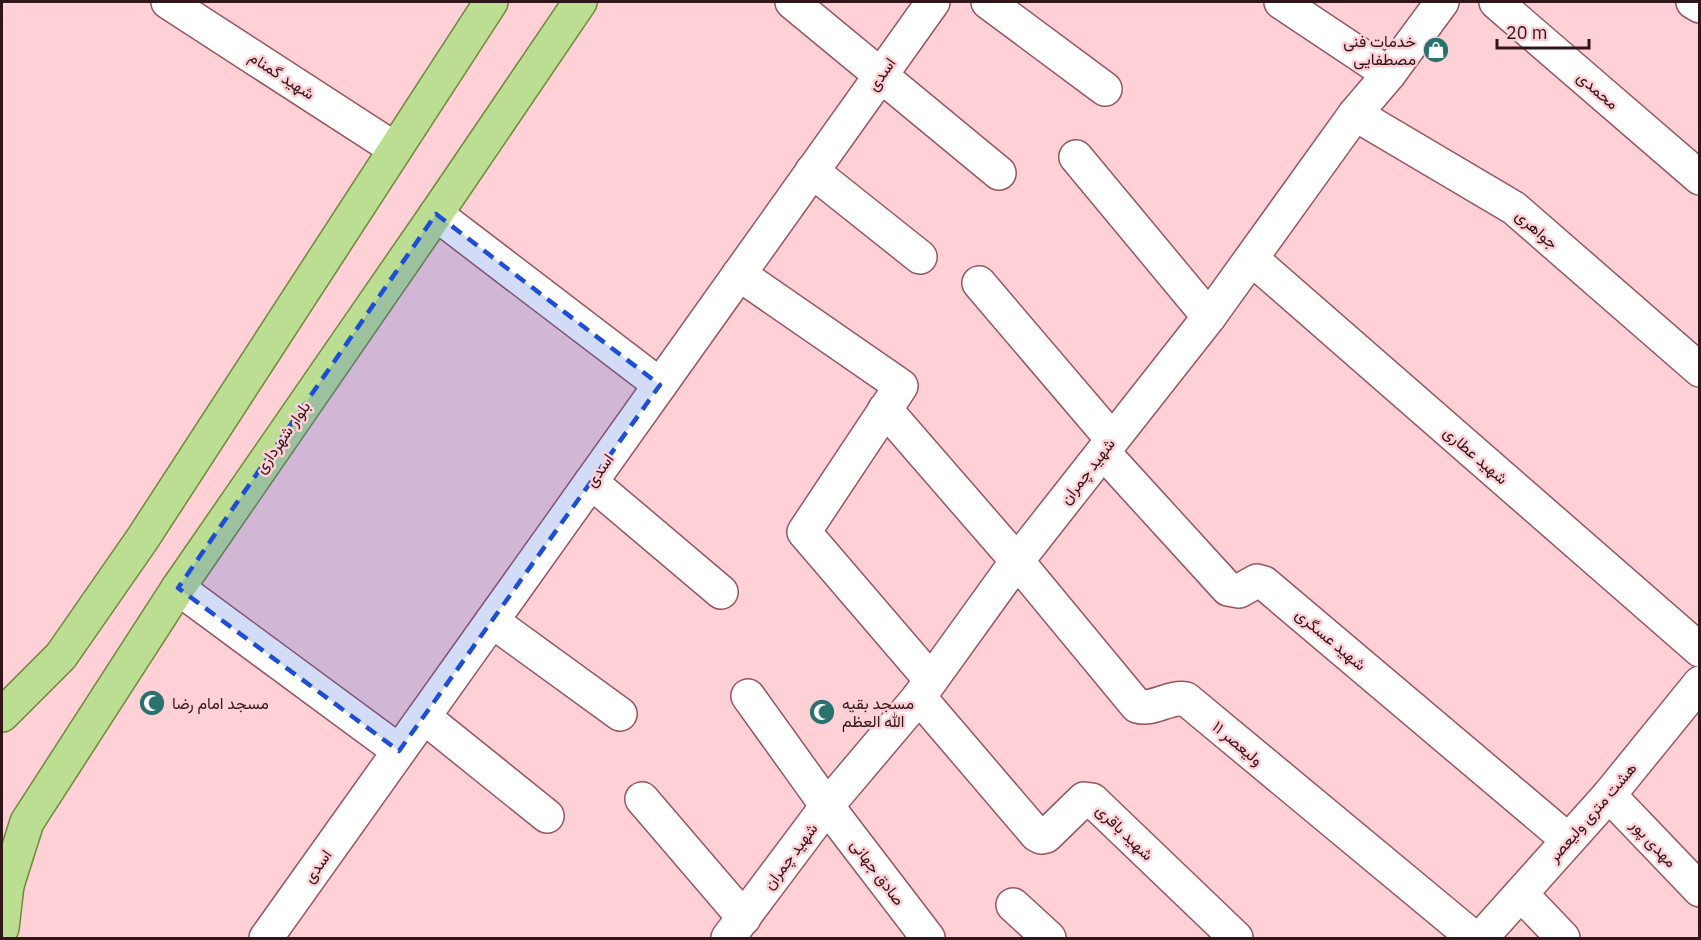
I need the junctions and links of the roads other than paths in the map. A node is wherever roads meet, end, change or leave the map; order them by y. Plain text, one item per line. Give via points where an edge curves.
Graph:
1 (169, 2) edge
2 (491, 2) edge
3 (580, 2) edge
4 (792, 2) edge
5 (933, 2) edge
6 (988, 2) edge
7 (1281, 2) edge
8 (1496, 2) edge
9 (1693, 2) edge
10 (1432, 5) edge
11 (1700, 6) edge
12 (1389, 74) junction
13 (880, 75) junction
14 (1105, 89) dead end
15 (1355, 114) junction
16 (395, 149) junction
17 (1076, 157) dead end
18 (812, 171) junction
19 (999, 172) dead end
20 (1700, 178) edge
21 (436, 214) junction
22 (920, 257) dead end
23 (1252, 259) junction
24 (739, 274) junction
25 (979, 283) dead end
26 (1209, 317) junction
27 (1700, 370) edge
28 (660, 385) junction
29 (885, 409) junction
30 (1108, 445) junction
31 (591, 482) junction
32 (1017, 561) junction
33 (178, 588) junction
34 (722, 592) dead end
35 (492, 621) junction
36 (1700, 650) edge
37 (1700, 683) edge
38 (925, 689) junction
39 (748, 696) dead end
40 (620, 714) dead end
41 (2, 715) edge
42 (424, 717) junction
43 (399, 751) junction
44 (1609, 795) junction
45 (642, 799) dead end
46 (827, 806) junction
47 (547, 816) dead end
48 (1568, 840) junction
49 (4, 876) edge
50 (1700, 891) edge
51 (1521, 894) junction
52 (1013, 905) dead end
53 (6, 930) edge
54 (736, 932) edge
55 (266, 939) edge
56 (928, 939) edge
57 (1049, 939) edge
58 (1236, 939) edge
59 (1474, 939) edge
60 (1481, 939) edge
61 (1563, 939) edge

1 - 16 street, شهید گمنام
2 - 16 main road
3 - 21 main road, بلوار شهرداری
4 - 13 street
5 - 13 street, اسدی
6 - 14 street
7 - 12 street
8 - 20 street, محمدی
9 - 11 street
10 - 12 street, شهید چمران
12 - 15 street, شهید چمران
13 - 18 street, اسدی
13 - 19 street
15 - 23 street, شهید چمران
15 - 27 street, جواهری via 1514,208
16 - 41 main road via 137,548 61,656
17 - 26 street
18 - 22 street
18 - 24 street, اسدی
21 - 28 street
21 - 33 main road, بلوار شهرداری
23 - 26 street, شهید چمران
23 - 36 street, شهید عطاری
24 - 28 street, اسدی
24 - 29 street via 901,386
25 - 30 street
26 - 30 street, شهید چمران
28 - 31 street, اسدی
29 - 32 street
29 - 38 street via 804,532
30 - 32 street, شهید چمران
30 - 48 street, شهید عسگری via 1228,588 1239,591 1257,581 1264,583
31 - 34 street
31 - 35 street, اسدی
32 - 38 street, شهید چمران
32 - 59 street, ولیعصر ۱۱ via 1137,706 1186,699
33 - 43 street
33 - 49 main road, بلوار شهرداری via 27,822
35 - 40 street
35 - 42 street, اسدی
37 - 44 street, هشت متری ولیعصر
38 - 46 street, شهید چمران
38 - 58 street, شهید باقری via 1037,835 1046,836 1084,799 1092,800
39 - 46 street, صادق جهانی
42 - 43 street, اسدی
42 - 47 street
43 - 55 street, اسدی
44 - 48 street, هشت متری ولیعصر
44 - 50 street, مهدی پور
45 - 54 street
46 - 54 street, شهید چمران
46 - 56 street, صادق جهانی
48 - 51 street, هشت متری ولیعصر
49 - 53 main road, بلوار شهرداری
51 - 60 street, هشت متری ولیعصر
51 - 61 street
52 - 57 street

